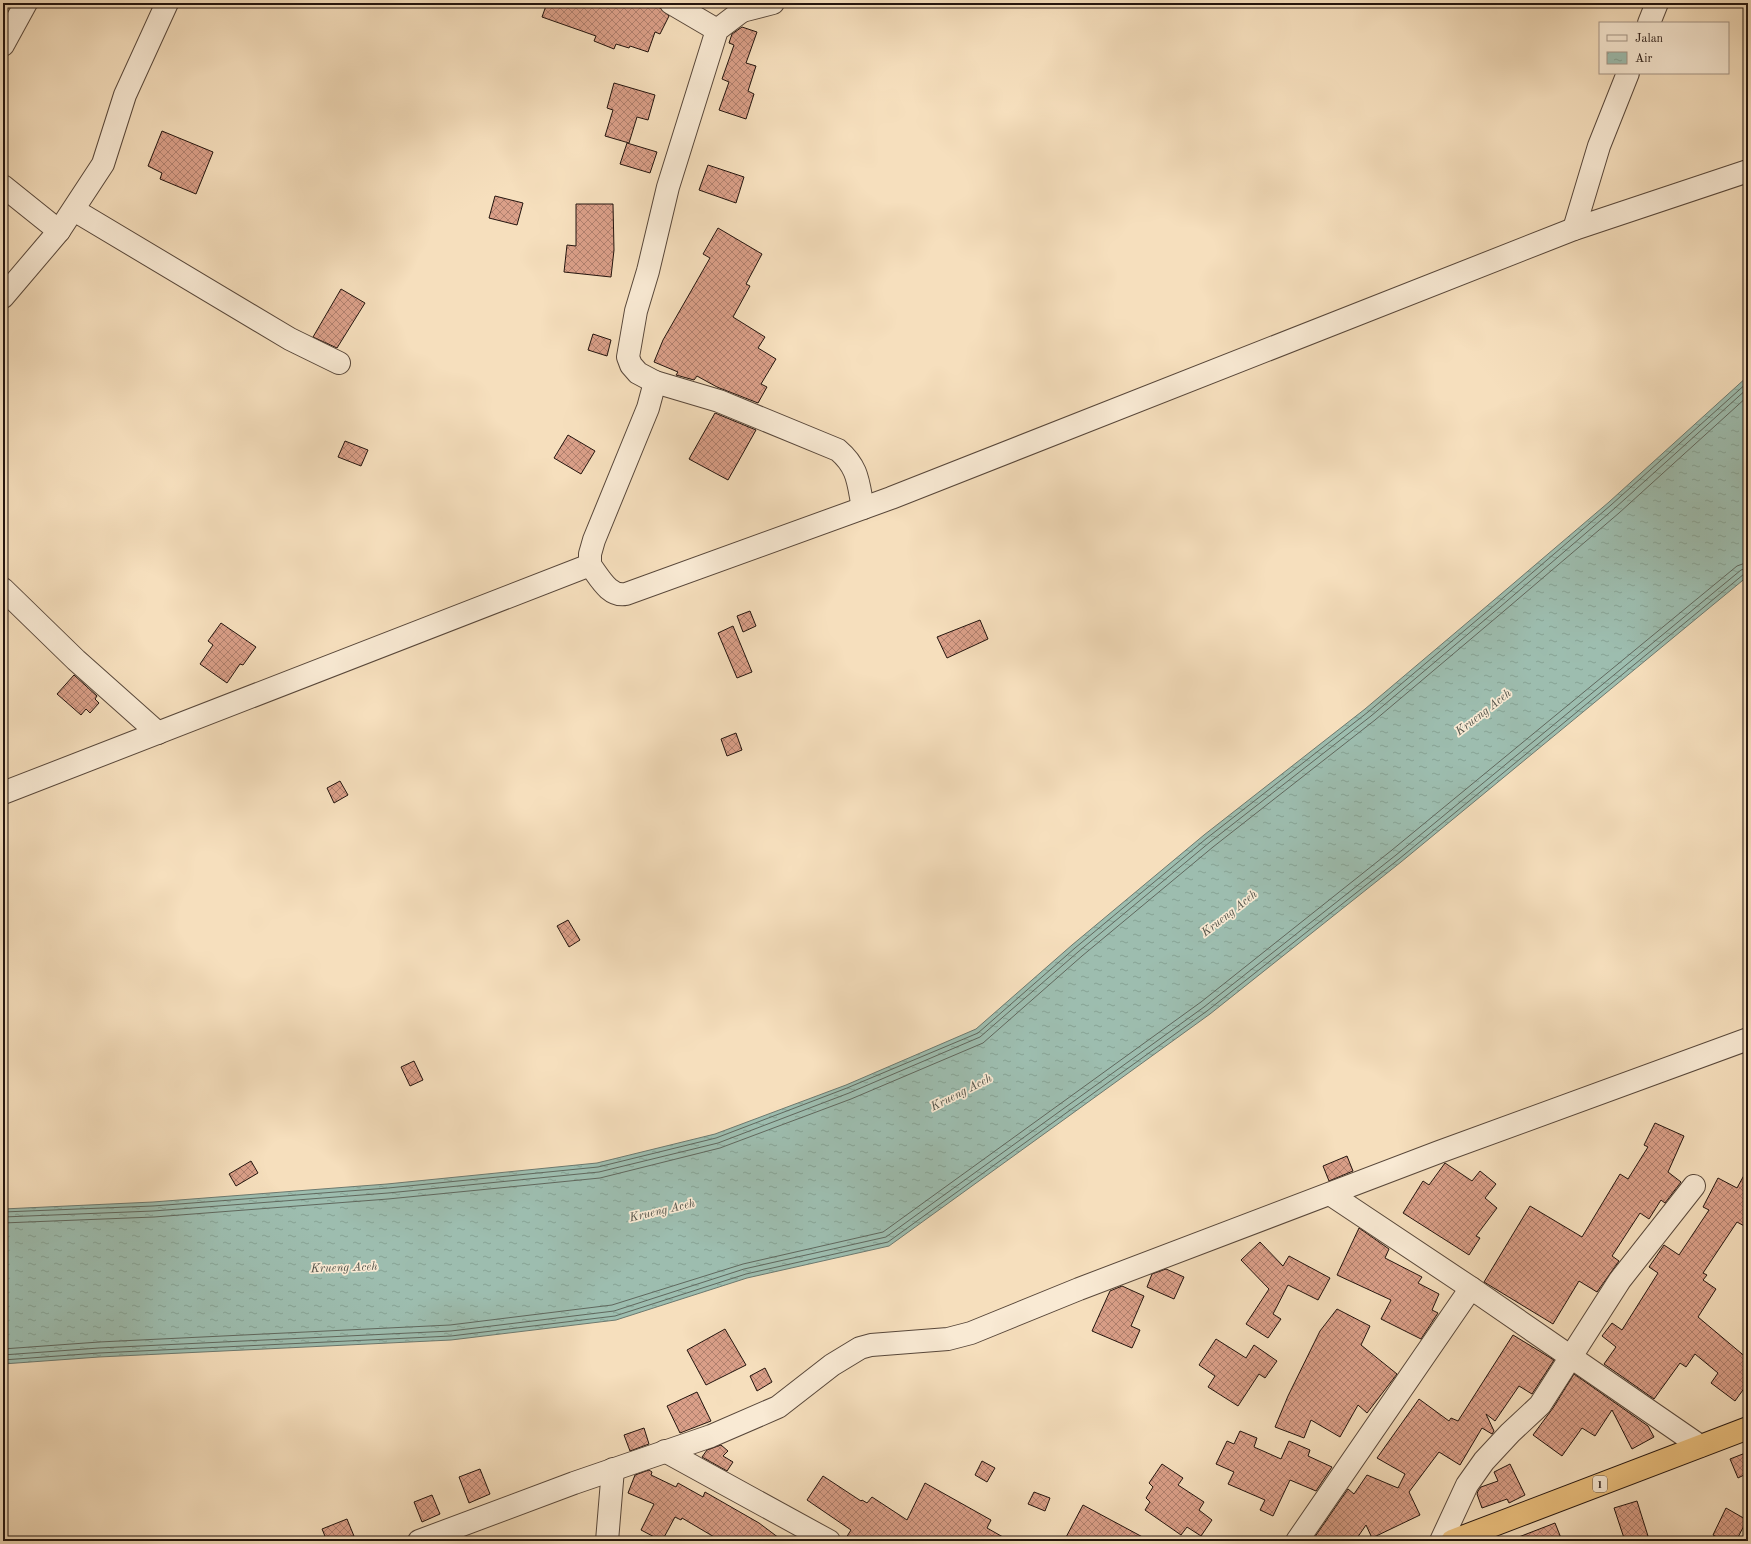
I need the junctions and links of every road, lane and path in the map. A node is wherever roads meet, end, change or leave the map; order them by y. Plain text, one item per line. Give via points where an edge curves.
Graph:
1 (26, 3) edge
2 (167, 3) edge
3 (671, 3) edge
4 (772, 3) edge
5 (1657, 3) edge
6 (742, 7) edge
7 (1649, 22) edge
8 (717, 30) junction
9 (3, 45) edge
10 (1628, 74) edge
11 (1748, 171) edge
12 (3, 186) edge
13 (74, 210) junction
14 (1574, 229) junction
15 (59, 231) junction
16 (3, 297) edge
17 (339, 363) dead end
18 (655, 382) junction
19 (863, 508) junction
20 (590, 565) junction
21 (3, 589) edge
22 (158, 732) junction
23 (3, 792) edge
24 (1748, 1039) edge
25 (1694, 1186) dead end
26 (1330, 1194) junction
27 (1471, 1288) junction
28 (1569, 1357) junction
29 (1748, 1428) edge
30 (1700, 1446) junction
31 (665, 1452) junction
32 (613, 1469) junction
33 (1481, 1536) edge
34 (419, 1541) edge
35 (607, 1541) edge
36 (828, 1541) edge
37 (1297, 1541) edge
38 (1441, 1541) edge
39 (1452, 1541) edge

1 - 9 street
2 - 13 street via 125,95 103,164
3 - 8 street
4 - 6 street
5 - 7 street
6 - 8 street
8 - 18 street via 668,187 630,336 628,356 631,365 638,373
10 - 14 street via 1599,146
11 - 14 street
12 - 15 street
13 - 15 street
13 - 17 street via 290,339
14 - 19 street
15 - 16 street
18 - 19 street via 719,400 838,450 855,470
18 - 20 street via 648,408 594,540
19 - 20 street via 618,596 612,593
20 - 22 street
21 - 22 street via 76,660
22 - 23 street
24 - 26 street
25 - 28 street via 1620,1280
26 - 27 street
26 - 31 street via 1079,1289 971,1333 948,1339 860,1348 815,1377 778,1407 711,1436
27 - 28 street
27 - 37 street
28 - 30 street
28 - 38 street via 1540,1405 1490,1455 1467,1485
29 - 30 highway, 1
30 - 33 highway, 1
31 - 32 street
31 - 36 street
32 - 34 street
32 - 35 street
33 - 39 highway, 1

